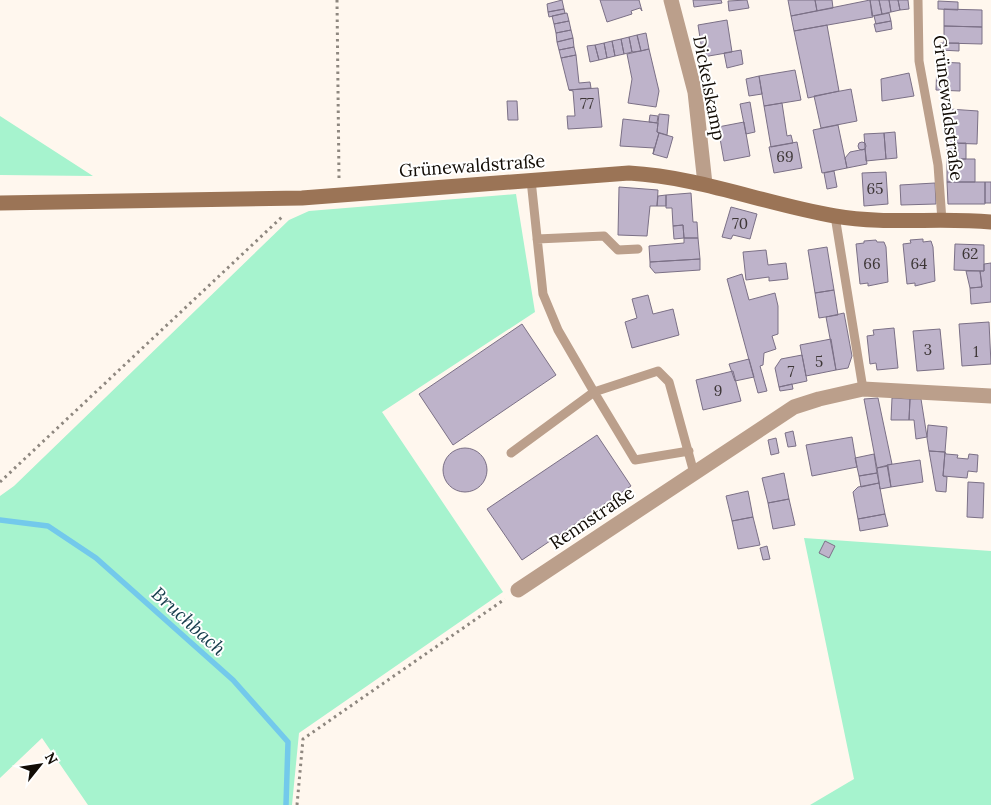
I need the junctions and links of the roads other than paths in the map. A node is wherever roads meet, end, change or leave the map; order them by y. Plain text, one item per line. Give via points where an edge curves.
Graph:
1 (670, 0) edge
2 (918, 0) edge
3 (531, 180) junction
4 (705, 184) junction
5 (0, 202) edge
6 (835, 216) junction
7 (942, 220) junction
8 (991, 222) edge
9 (537, 239) junction
10 (638, 248) dead end
11 (863, 389) junction
12 (594, 392) junction
13 (991, 396) edge
14 (689, 451) junction
15 (511, 453) dead end
16 (694, 473) junction
17 (518, 590) road end

1 - 4 street, Dickelskamp via 695,92
2 - 7 lane, Grünewaldstraße via 919,61 938,165
3 - 4 street, Grünewaldstraße via 629,173 654,174
3 - 5 street, Grünewaldstraße via 302,198
3 - 9 lane
4 - 6 street, Grünewaldstraße
6 - 7 street, Grünewaldstraße
6 - 11 lane
7 - 8 street, Grünewaldstraße
9 - 10 lane via 604,236 618,250
9 - 12 lane via 544,294 558,330
11 - 13 street, Rennstraße
11 - 16 street, Rennstraße via 819,398 794,408
12 - 14 lane via 635,460
12 - 14 lane via 658,372 669,382
12 - 15 lane
14 - 16 lane
16 - 17 street, Rennstraße

